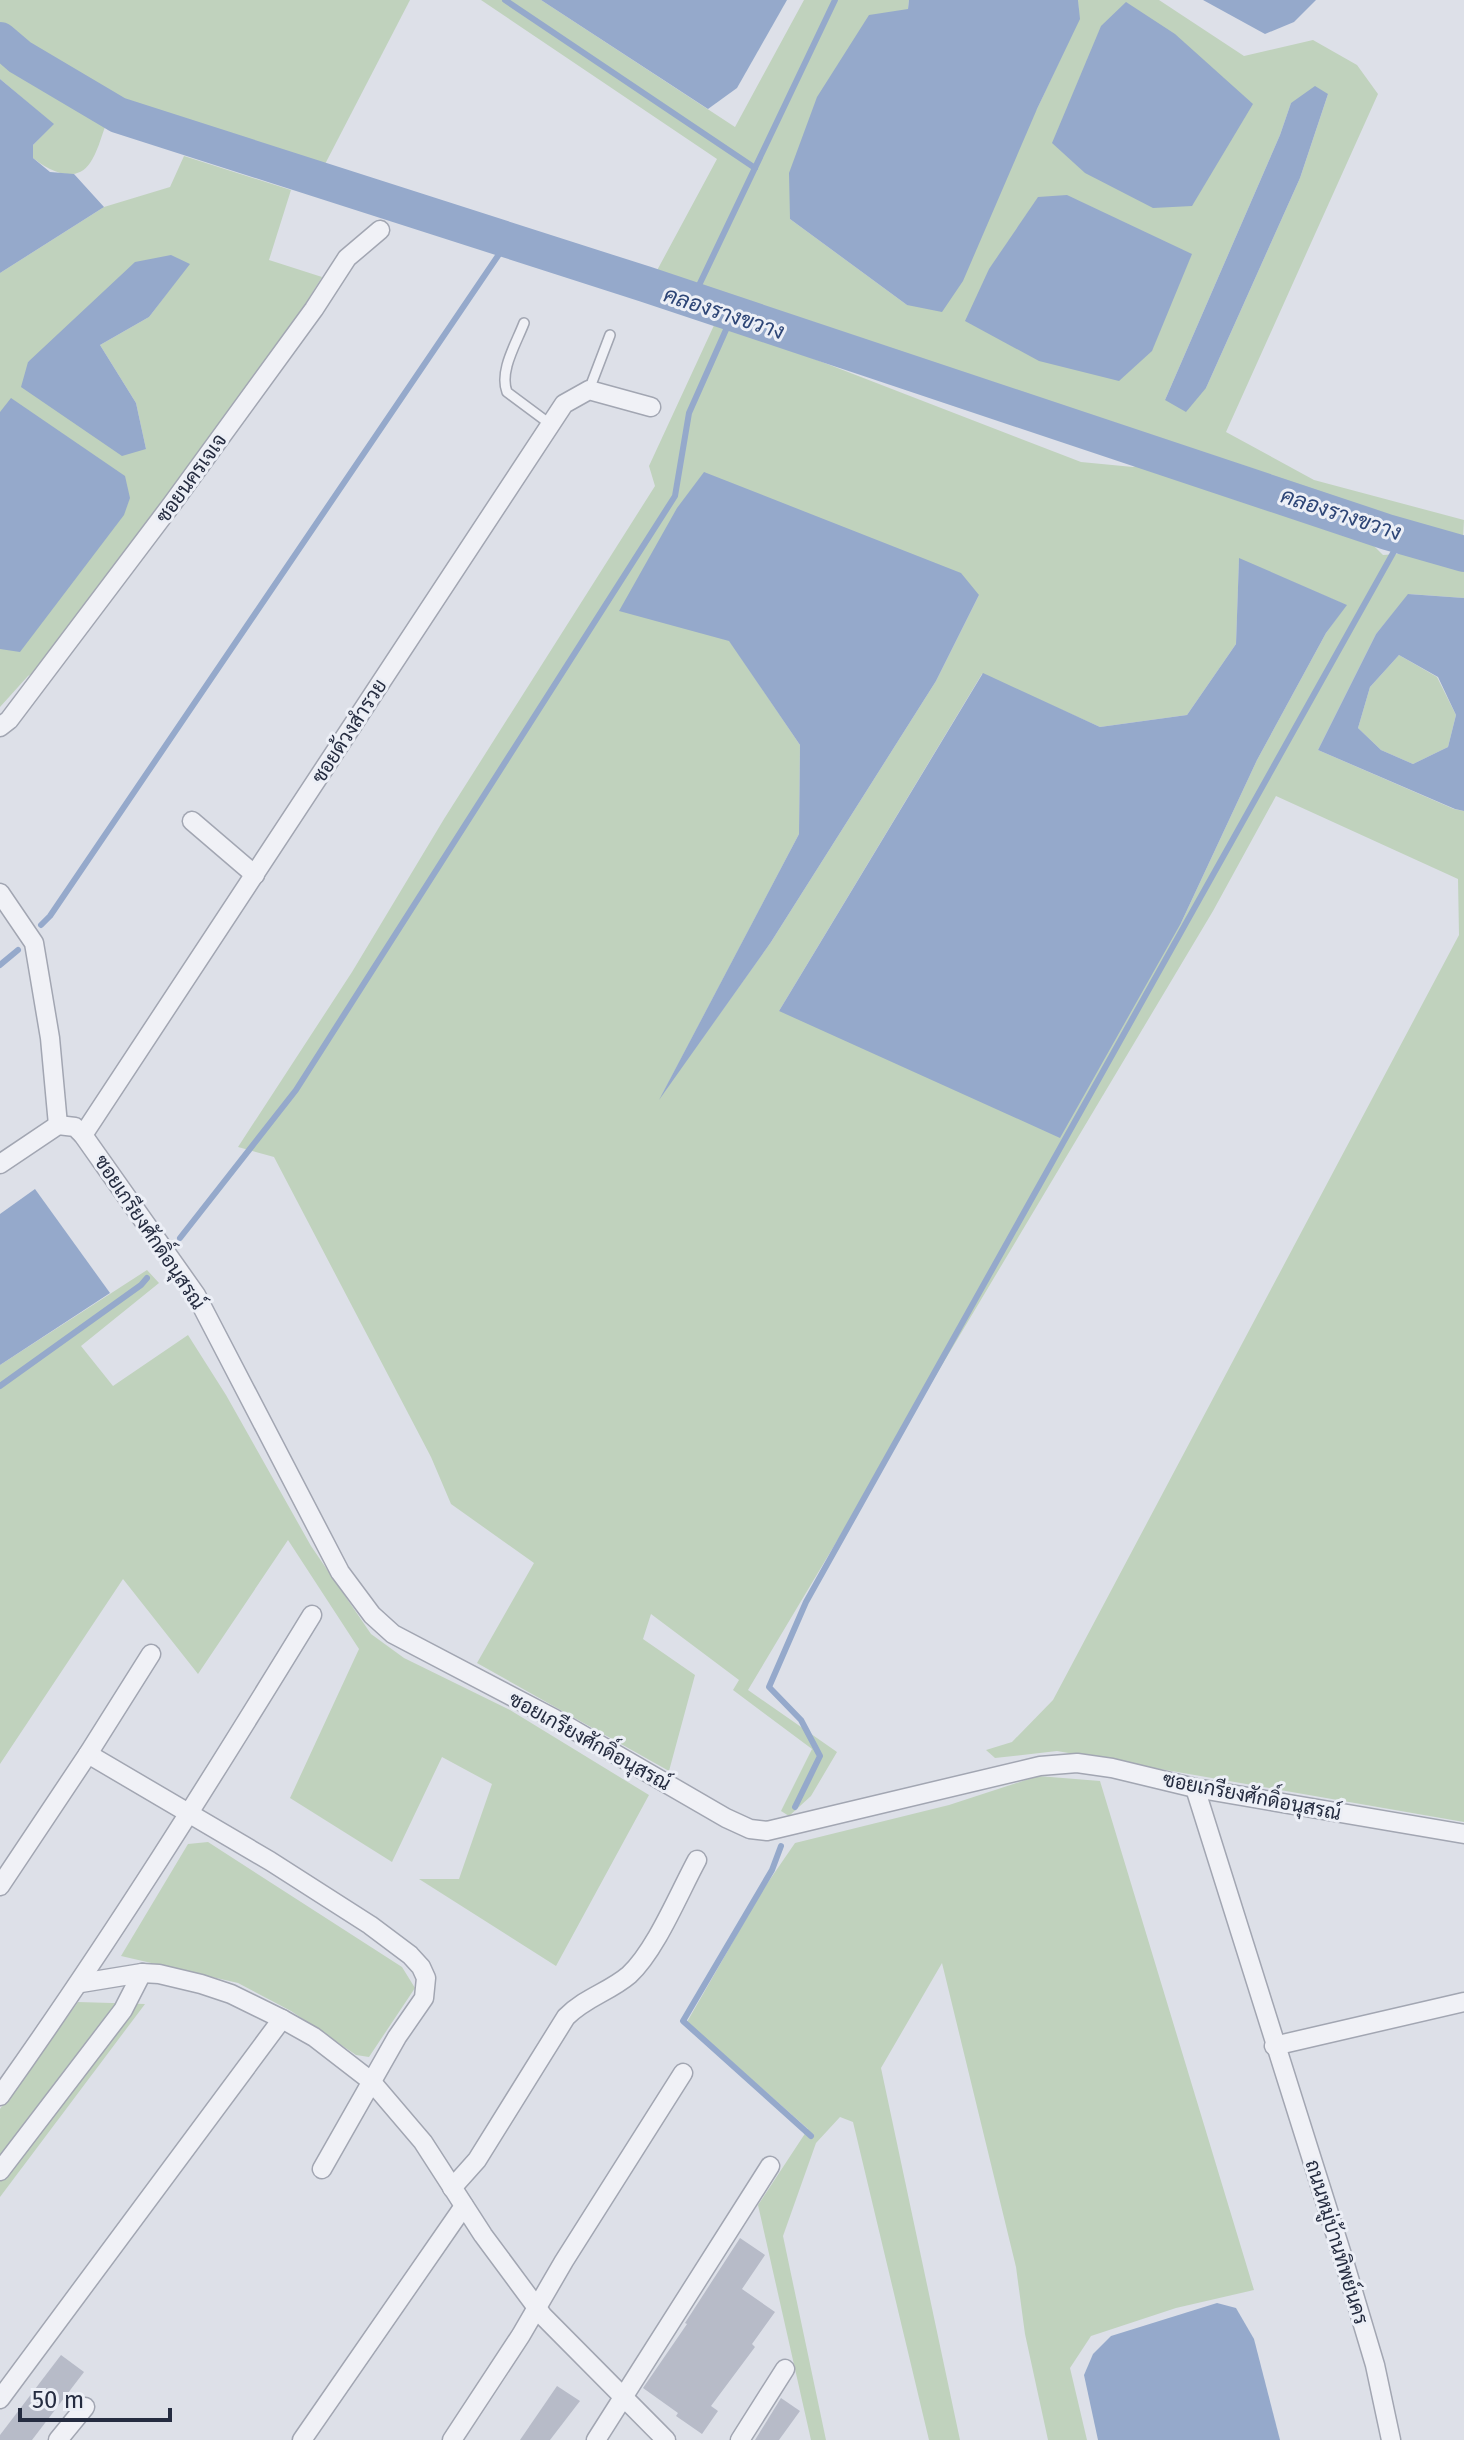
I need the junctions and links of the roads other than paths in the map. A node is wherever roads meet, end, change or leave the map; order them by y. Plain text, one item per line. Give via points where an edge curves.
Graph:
1 (380, 230) dead end
2 (524, 323) dead end
3 (610, 335) dead end
4 (589, 390) junction
5 (651, 407) dead end
6 (550, 424) junction
7 (0, 727) edge
8 (192, 821) dead end
9 (255, 875) junction
10 (0, 893) edge
11 (58, 1125) junction
12 (83, 1135) junction
13 (2, 1159) edge
14 (312, 1615) dead end
15 (151, 1654) dead end
16 (88, 1754) junction
17 (1195, 1788) junction
18 (191, 1813) junction
19 (1464, 1834) edge
20 (697, 1860) dead end
21 (0, 1886) edge
22 (142, 1973) junction
23 (81, 1983) junction
24 (1464, 2002) edge
25 (282, 2019) junction
26 (1274, 2046) junction
27 (683, 2073) dead end
28 (371, 2081) junction
29 (0, 2096) edge
30 (770, 2166) dead end
31 (322, 2169) dead end
32 (0, 2171) edge
33 (452, 2188) junction
34 (464, 2206) junction
35 (537, 2309) junction
36 (785, 2369) dead end
37 (0, 2399) edge
38 (623, 2399) junction
39 (85, 2407) dead end
40 (58, 2440) edge
41 (302, 2440) edge
42 (452, 2440) edge
43 (596, 2440) edge
44 (666, 2440) edge
45 (740, 2440) edge
46 (1391, 2440) edge

1 - 7 street, ซอยนครเจเจ via 347,258 154,529
2 - 6 lane via 504,384 507,392
3 - 4 lane
4 - 5 street
4 - 6 street, ซอยด้วงสำรวย via 564,404
6 - 9 street, ซอยด้วงสำรวย
8 - 9 street
9 - 12 street, ซอยด้วงสำรวย
10 - 11 street via 34,943
11 - 12 street, ซอยเกรียงศักดิ์อนุสรณ์ via 75,1127
11 - 13 street
12 - 17 street, ซอยเกรียงศักดิ์อนุสรณ์ via 196,1295 340,1572 393,1634 750,1829 767,1831 1040,1766 1088,1764
14 - 18 street
15 - 16 street
16 - 18 street
16 - 21 street
17 - 19 street, ซอยเกรียงศักดิ์อนุสรณ์
17 - 26 street, ถนนหมู่บ้านทิพย์นคร
18 - 23 street
18 - 28 street via 370,1925 421,1967 424,1998
20 - 33 street via 640,1961 619,1982 566,2017 477,2160
22 - 23 street
22 - 25 street via 201,1984
22 - 32 street via 123,2010
23 - 29 street
24 - 26 street
25 - 28 street
25 - 37 street
26 - 46 street, ถนนหมู่บ้านทิพย์นคร via 1375,2365
27 - 35 street
28 - 31 street
28 - 33 street via 423,2142
30 - 38 street
33 - 34 street
34 - 35 street
34 - 41 street
35 - 38 street
35 - 42 street
36 - 45 street
38 - 43 street
38 - 44 street
39 - 40 street

